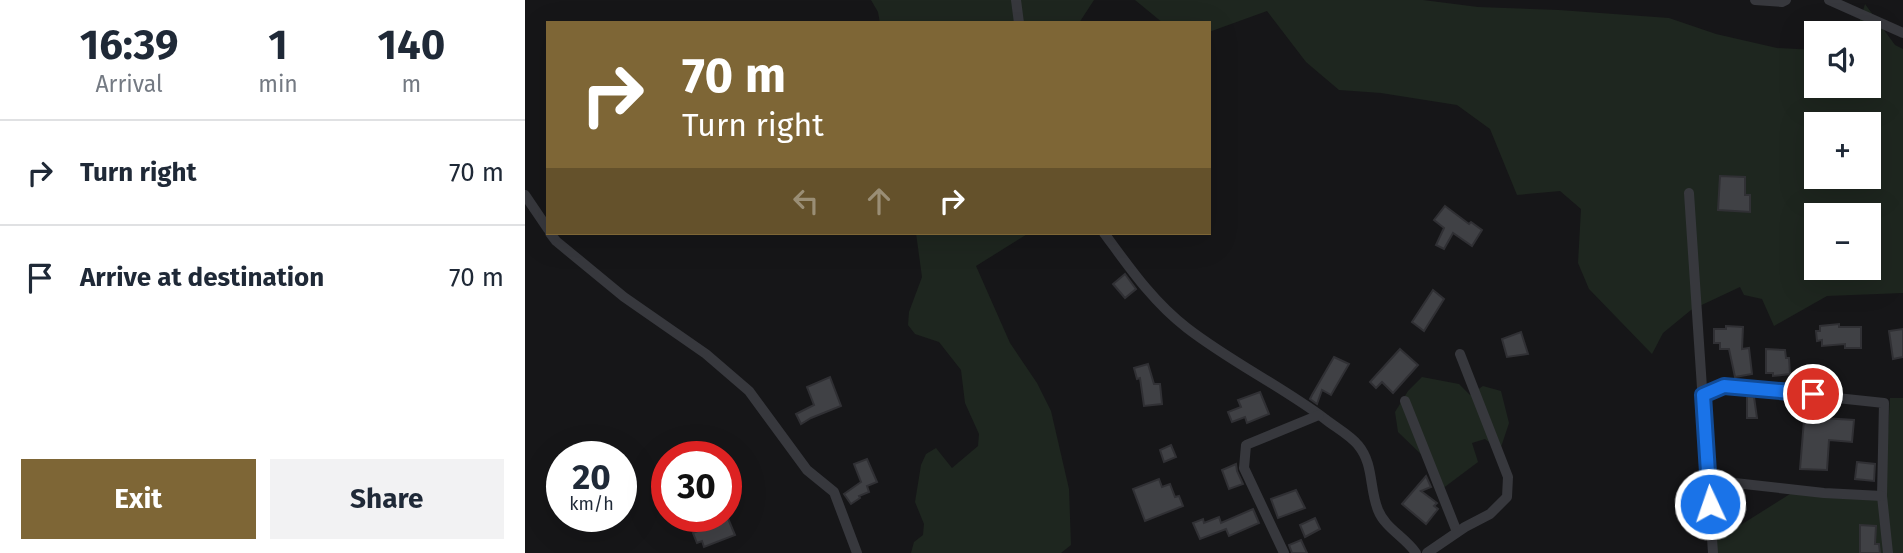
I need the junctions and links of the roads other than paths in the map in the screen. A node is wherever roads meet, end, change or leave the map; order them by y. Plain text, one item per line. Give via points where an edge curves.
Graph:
1 (1016, 0) edge
2 (1755, 0) edge
3 (1786, 0) edge
4 (1829, 0) edge
5 (1019, 21) edge
6 (1903, 33) edge
7 (1689, 193) dead end
8 (525, 195) edge
9 (546, 226) edge
10 (552, 235) edge
11 (1106, 235) edge
12 (1460, 354) dead end
13 (1703, 395) junction
14 (1405, 401) dead end
15 (1318, 415) junction
16 (1708, 480) junction
17 (1882, 496) junction
18 (1457, 532) junction
19 (857, 553) edge
20 (1284, 553) edge
21 (1416, 553) edge
22 (1427, 553) edge
23 (1713, 553) edge
24 (1888, 553) edge

1 - 5 street
2 - 3 street
4 - 6 street
7 - 13 street
8 - 9 street
10 - 19 street via 624,297 706,354 749,391 807,470 834,492
11 - 15 street via 1158,303 1179,321
12 - 18 street via 1508,477 1507,497 1490,514
13 - 16 street
13 - 17 street via 1724,386 1884,403
14 - 18 street
15 - 20 street via 1245,445 1244,468
15 - 21 street via 1358,444 1369,462 1378,512
16 - 17 street
16 - 23 street
17 - 24 street
18 - 22 street

